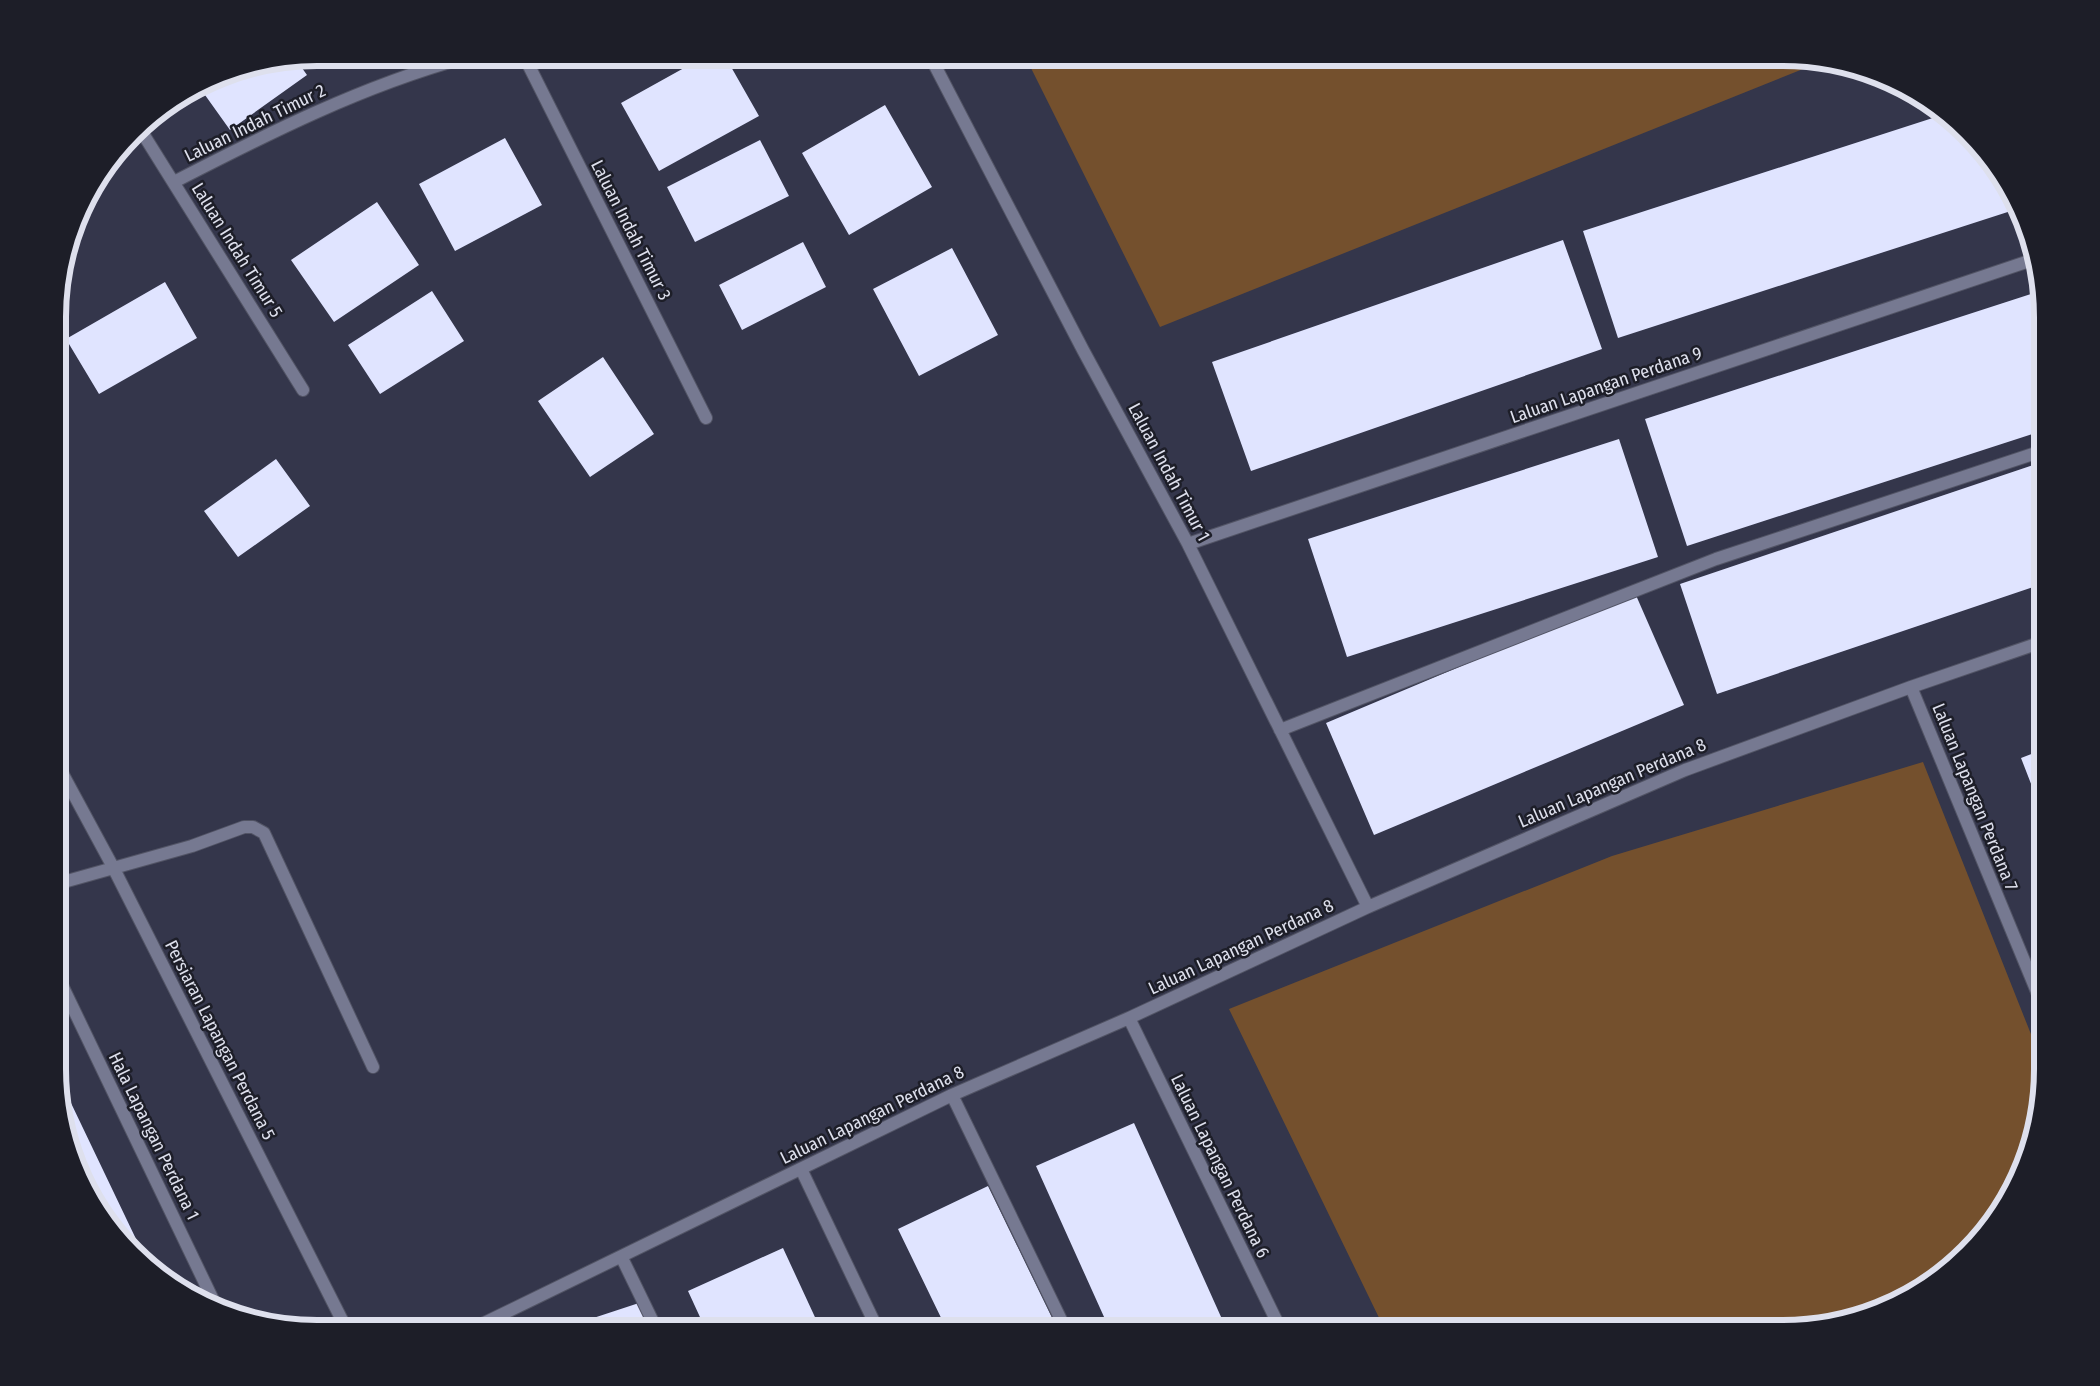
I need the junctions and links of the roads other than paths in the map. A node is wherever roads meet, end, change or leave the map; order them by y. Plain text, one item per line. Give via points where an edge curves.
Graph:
1 (440, 66) edge
2 (529, 66) edge
3 (935, 66) edge
4 (144, 136) edge
5 (174, 182) junction
6 (2027, 262) edge
7 (303, 390) dead end
8 (706, 418) dead end
9 (2034, 454) edge
10 (1188, 544) junction
11 (2034, 645) edge
12 (1911, 687) junction
13 (1280, 730) junction
14 (66, 780) edge
15 (114, 867) junction
16 (66, 881) edge
17 (1368, 907) junction
18 (2034, 985) edge
19 (66, 994) edge
20 (1129, 1018) junction
21 (373, 1068) dead end
22 (952, 1095) junction
23 (801, 1169) junction
24 (622, 1258) junction
25 (211, 1297) edge
26 (342, 1320) edge
27 (491, 1320) edge
28 (652, 1320) edge
29 (873, 1320) edge
30 (1061, 1320) edge
31 (1276, 1320) edge

1 - 5 street, Laluan Indah Timur 2 via 354,95
2 - 8 street, Laluan Indah Timur 3
3 - 10 street, Laluan Indah Timur 1
4 - 5 street, Laluan Indah Timur 5
5 - 7 street, Laluan Indah Timur 5
6 - 10 street, Laluan Lapangan Perdana 9
9 - 13 street via 1716,558
10 - 13 street, Laluan Indah Timur 1
11 - 12 street, Laluan Lapangan Perdana 8
12 - 17 street, Laluan Lapangan Perdana 8 via 1685,770
12 - 18 street, Laluan Lapangan Perdana 7
13 - 17 street, Laluan Indah Timur 1
14 - 15 street, Persiaran Lapangan Perdana 5
15 - 16 street
15 - 21 street via 192,846 244,827 254,827 264,833
15 - 26 street, Persiaran Lapangan Perdana 5
17 - 20 street, Laluan Lapangan Perdana 8
19 - 25 street, Hala Lapangan Perdana 1
20 - 22 street, Laluan Lapangan Perdana 8
20 - 31 street, Laluan Lapangan Perdana 6
22 - 23 street, Laluan Lapangan Perdana 8
22 - 30 street
23 - 24 street, Laluan Lapangan Perdana 8
23 - 29 street
24 - 27 street, Laluan Lapangan Perdana 8
24 - 28 street

